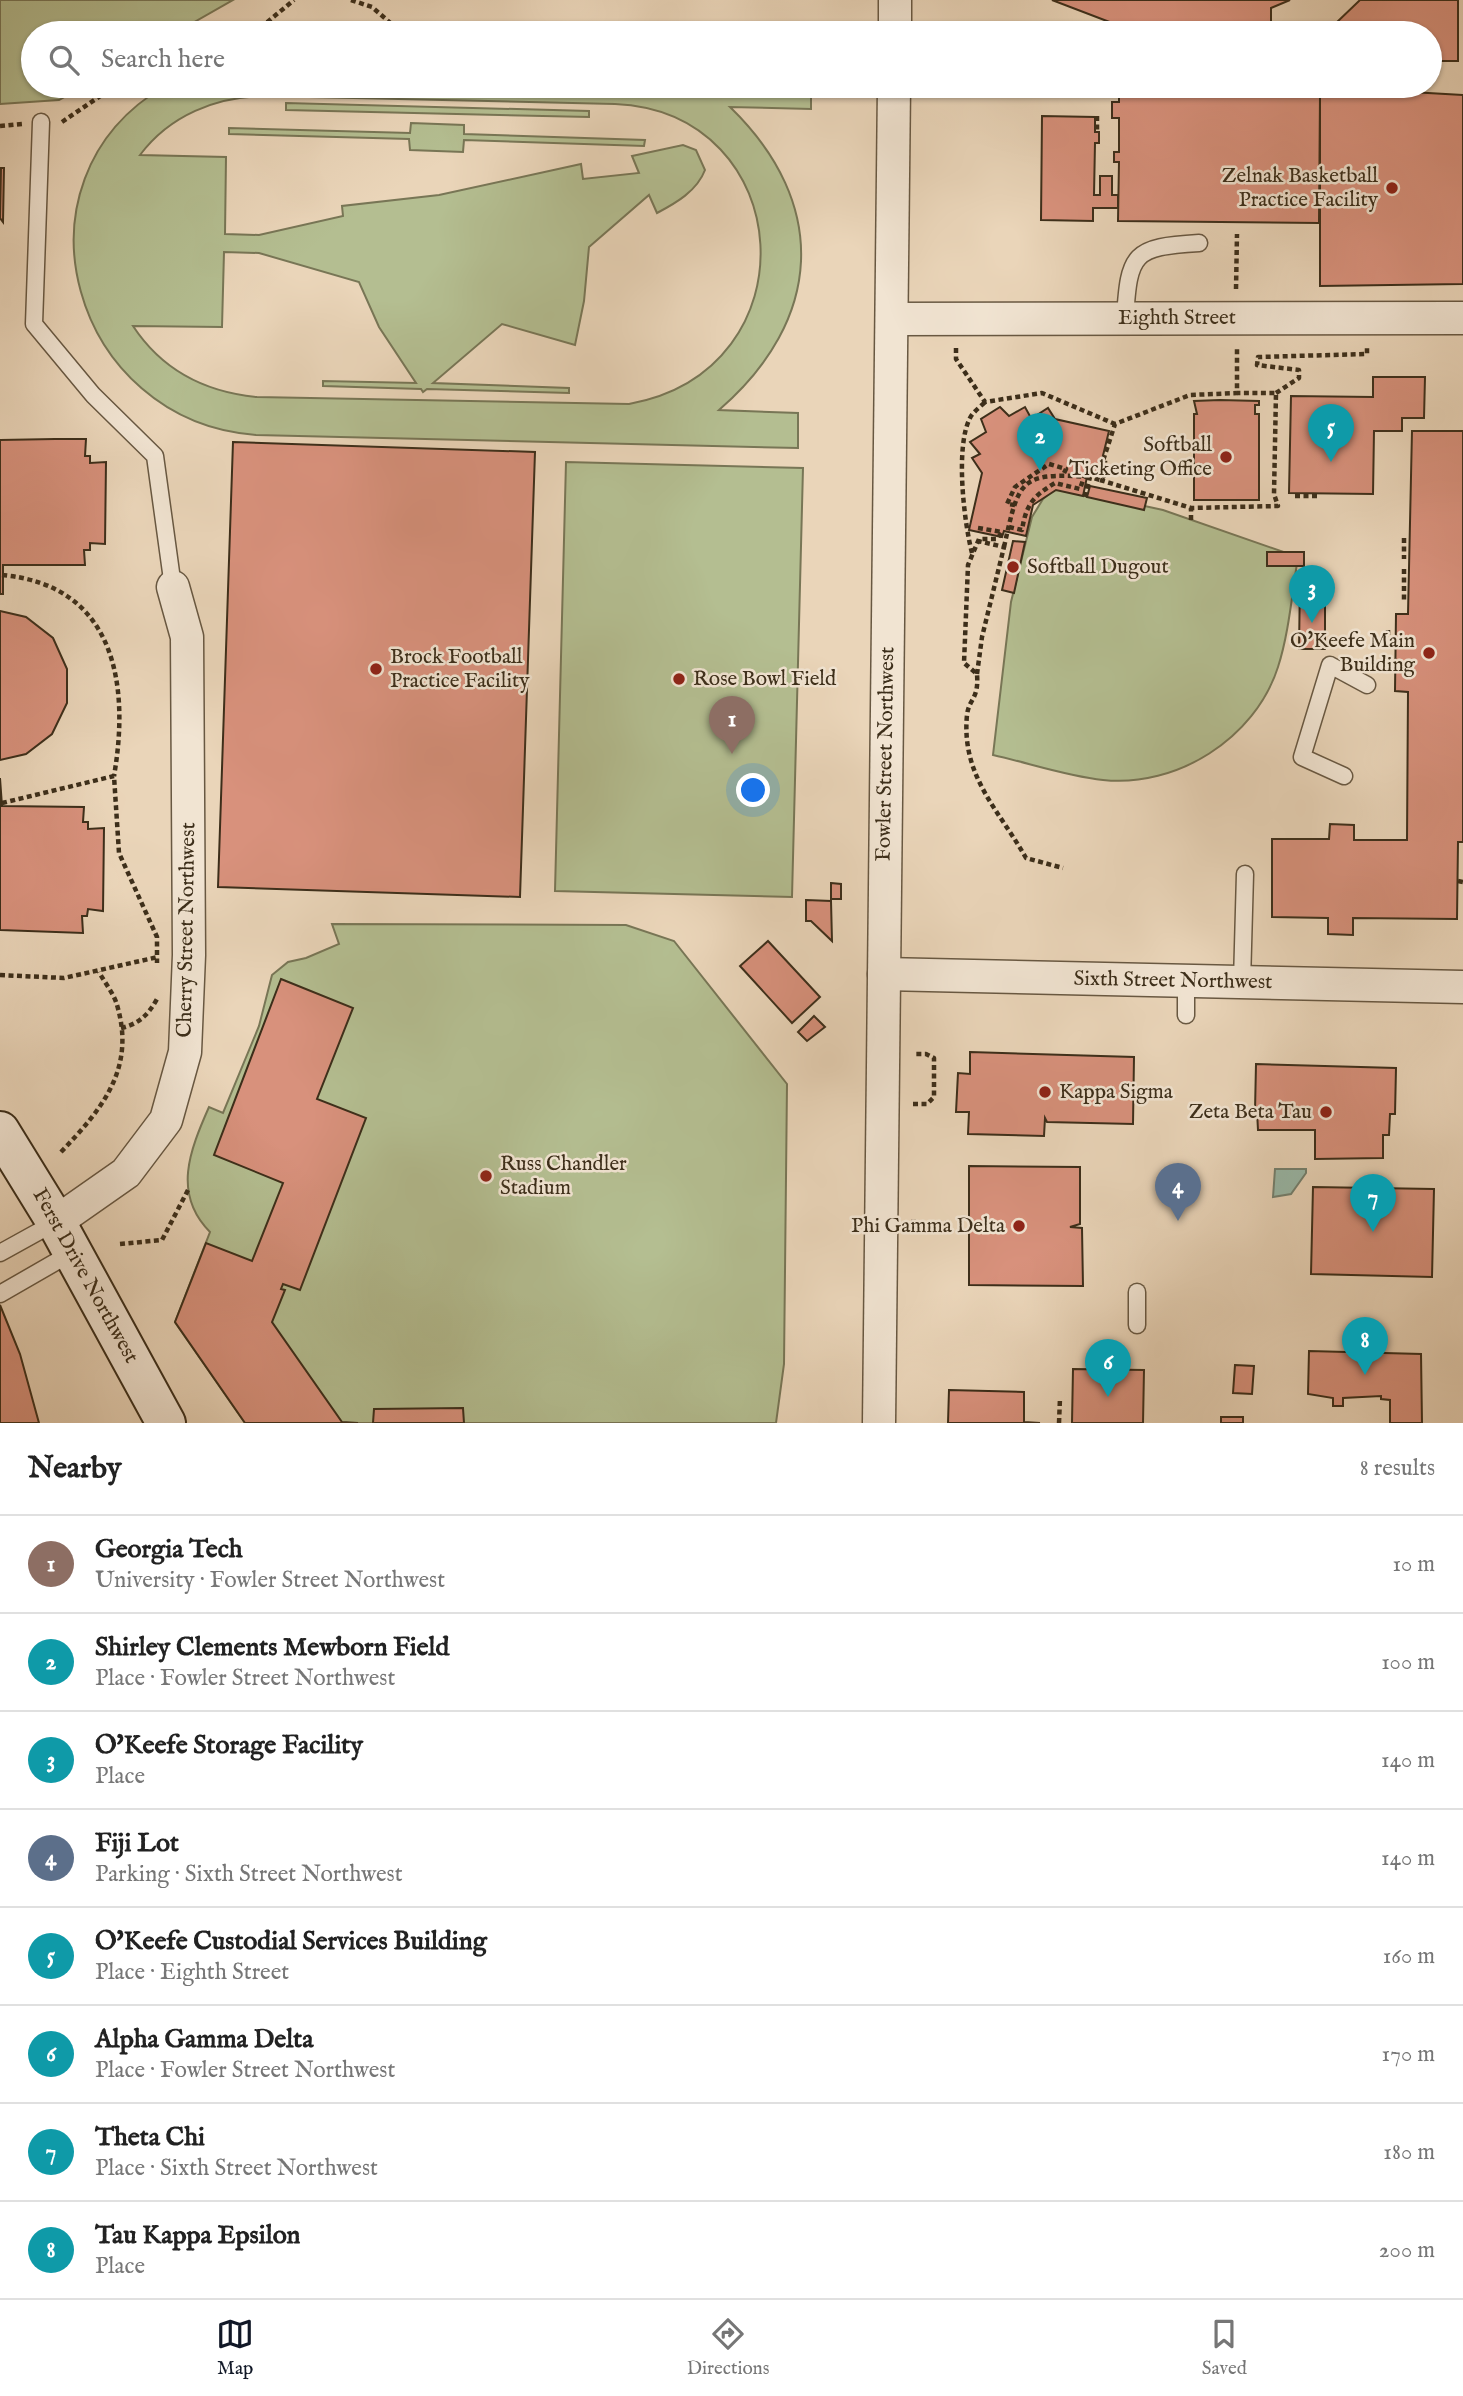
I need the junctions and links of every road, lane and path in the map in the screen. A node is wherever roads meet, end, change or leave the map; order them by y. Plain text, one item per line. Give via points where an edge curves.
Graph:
1 (294, 0) edge
2 (351, 0) edge
3 (895, 0) edge
4 (269, 21) edge
5 (388, 21) edge
6 (895, 21) edge
7 (99, 98) edge
8 (894, 98) edge
9 (1097, 116) dead end
10 (41, 122) joint
11 (1097, 132) dead end
12 (1237, 234) dead end
13 (1199, 243) dead end
14 (1236, 290) dead end
15 (1125, 318) junction
16 (1463, 318) edge
17 (892, 319) junction
18 (1367, 346) dead end
19 (1238, 355) dead end
20 (957, 359) dead end
21 (1237, 393) junction
22 (1276, 393) junction
23 (985, 402) junction
24 (1115, 424) junction
25 (1052, 475) junction
26 (1063, 475) junction
27 (1087, 477) junction
28 (1099, 478) junction
29 (1053, 484) junction
30 (1021, 492) junction
31 (1295, 496) dead end
32 (1319, 496) dead end
33 (1085, 497) dead end
34 (1031, 499) junction
35 (1015, 505) junction
36 (1191, 508) junction
37 (1191, 520) dead end
38 (1009, 527) junction
39 (978, 528) dead end
40 (1404, 538) dead end
41 (978, 541) junction
42 (1004, 547) junction
43 (972, 554) junction
44 (1404, 559) dead end
45 (1404, 569) dead end
46 (2, 575) dead end
47 (173, 587) joint
48 (1404, 602) dead end
49 (1388, 630) dead end
50 (1388, 638) dead end
51 (977, 674) junction
52 (1367, 685) dead end
53 (114, 776) junction
54 (1344, 776) dead end
55 (2, 803) dead end
56 (1063, 868) dead end
57 (1245, 874) dead end
58 (156, 957) junction
59 (158, 967) dead end
60 (99, 972) junction
61 (884, 974) junction
62 (0, 975) edge
63 (1186, 981) junction
64 (1242, 982) junction
65 (1463, 987) edge
66 (159, 988) dead end
67 (1186, 1014) dead end
68 (121, 1028) junction
69 (917, 1054) dead end
70 (913, 1104) dead end
71 (0, 1131) edge
72 (61, 1152) dead end
73 (188, 1190) dead end
74 (911, 1222) dead end
75 (953, 1223) dead end
76 (65, 1237) junction
77 (120, 1244) dead end
78 (0, 1253) edge
79 (1137, 1292) dead end
80 (0, 1294) edge
81 (1137, 1325) dead end
82 (1060, 1398) dead end
83 (166, 1423) edge
84 (878, 1423) edge
85 (1059, 1423) edge

1 - 4 path
2 - 5 path via 372,7
3 - 6 street
7 - 10 path via 65,122
8 - 17 street, Fowler Street Northwest
9 - 11 path
10 - 47 lane via 34,324 93,395 155,456
12 - 14 path
13 - 15 lane via 1161,245 1133,261
15 - 16 street, Eighth Street
15 - 17 street, Eighth Street
17 - 61 street, Fowler Street Northwest
18 - 22 path via 1367,354 1258,357 1257,365 1299,370 1300,378
19 - 21 path
20 - 23 path
21 - 22 path
21 - 24 path via 1190,396
22 - 36 path via 1274,494 1278,506
23 - 24 path via 1042,393
23 - 43 path via 970,417 962,443 965,525
24 - 28 path
25 - 26 path
25 - 29 path
25 - 30 path via 1043,474
26 - 27 path
26 - 35 path via 1066,469 1049,464 1015,487 1007,504
27 - 28 path
27 - 29 path via 1080,489
27 - 33 path
28 - 36 path
29 - 34 path
30 - 34 path
30 - 35 path
31 - 32 path
34 - 38 path via 1022,530
35 - 38 path
36 - 37 path
38 - 42 path
39 - 41 path via 1002,532 997,539 990,536
40 - 44 path
41 - 42 path
41 - 43 path
42 - 51 path
43 - 51 path via 964,663
45 - 48 path
46 - 53 path via 35,581 72,601 104,636 119,687 120,732
47 - 76 street, Cherry Street Northwest via 187,637 189,955 185,1052 166,1120 126,1174
49 - 50 path
51 - 56 path via 978,693 967,712 968,753 980,789 1026,858
52 - 54 lane via 1329,665 1302,757
53 - 55 path
53 - 58 path via 119,853 157,937
57 - 64 lane
58 - 59 path
58 - 60 path
60 - 62 path via 64,978
60 - 68 path via 117,1003
61 - 63 street, Sixth Street Northwest
61 - 84 street, Fowler Street Northwest
63 - 64 street, Sixth Street Northwest
63 - 67 lane
64 - 65 street, Sixth Street Northwest
66 - 68 path via 149,1013 135,1025
68 - 72 path via 117,1079 107,1100
69 - 70 path via 934,1058 934,1097 927,1104
71 - 76 street, Ferst Drive Northwest
73 - 77 path via 162,1240
74 - 75 path
76 - 78 lane
76 - 80 lane
76 - 83 street, Ferst Drive Northwest
79 - 81 lane
82 - 85 path

